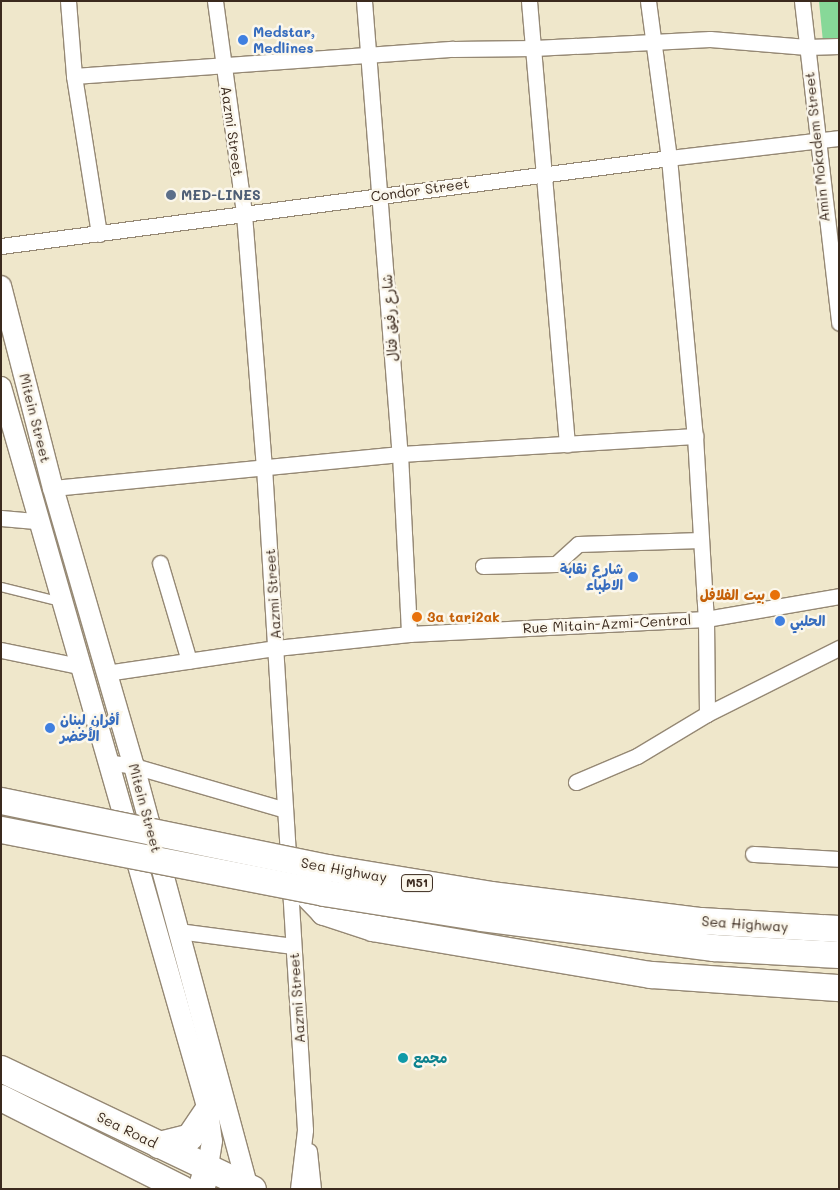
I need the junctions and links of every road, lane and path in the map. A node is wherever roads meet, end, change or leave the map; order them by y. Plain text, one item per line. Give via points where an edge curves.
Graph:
1 (68, 1) edge
2 (215, 1) edge
3 (364, 1) edge
4 (529, 1) edge
5 (648, 1) edge
6 (802, 1) edge
7 (652, 43) junction
8 (839, 46) edge
9 (807, 47) junction
10 (534, 48) junction
11 (367, 53) junction
12 (223, 65) junction
13 (74, 76) junction
14 (839, 138) edge
15 (816, 141) junction
16 (669, 158) junction
17 (544, 174) junction
18 (380, 196) junction
19 (244, 214) junction
20 (99, 234) junction
21 (1, 246) edge
22 (1, 286) edge
23 (4, 309) edge
24 (839, 323) edge
25 (1, 388) edge
26 (7, 432) edge
27 (695, 436) junction
28 (567, 444) junction
29 (400, 454) junction
30 (264, 467) junction
31 (53, 488) junction
32 (1, 518) edge
33 (38, 520) junction
34 (701, 540) junction
35 (160, 563) dead end
36 (483, 566) dead end
37 (1, 587) edge
38 (839, 596) edge
39 (61, 602) junction
40 (706, 619) junction
41 (409, 634) junction
42 (276, 648) junction
43 (839, 648) edge
44 (1, 650) edge
45 (189, 661) junction
46 (79, 666) junction
47 (106, 673) junction
48 (707, 714) junction
49 (106, 762) junction
50 (134, 766) junction
51 (576, 782) dead end
52 (1, 802) edge
53 (285, 810) junction
54 (1, 830) edge
55 (753, 854) dead end
56 (839, 859) edge
57 (302, 889) junction
58 (839, 929) edge
59 (178, 931) junction
60 (293, 946) junction
61 (839, 955) edge
62 (839, 988) edge
63 (1, 1069) edge
64 (1, 1098) edge
65 (208, 1110) junction
66 (305, 1130) junction
67 (159, 1145) junction
68 (204, 1178) edge
69 (250, 1187) edge
70 (182, 1189) edge
71 (298, 1189) edge
72 (313, 1189) edge

1 - 13 street
2 - 12 street, Aazmi Street
3 - 11 street, شارع رفيق فتال
4 - 10 street
5 - 7 street
6 - 9 street, Amin Mokadem Street
7 - 9 street via 710,39
7 - 10 street
7 - 16 street
8 - 9 street
9 - 15 street, Amin Mokadem Street
10 - 11 street
10 - 17 street
11 - 12 street
11 - 18 street, شارع رفيق فتال
12 - 13 street
12 - 19 street, Aazmi Street
13 - 20 street
14 - 15 street, Condor Street
15 - 16 street, Condor Street
15 - 24 street, Amin Mokadem Street
16 - 17 street, Condor Street
16 - 27 street
17 - 18 street, Condor Street
17 - 28 street
18 - 19 street, Condor Street
18 - 29 street, شارع رفيق فتال
19 - 20 street, Condor Street
19 - 30 street, Aazmi Street
20 - 21 street, Condor Street
22 - 23 street, Mitein Street
23 - 31 street, Mitein Street
25 - 26 street, Mitein Street
26 - 33 street, Mitein Street
27 - 28 street
27 - 34 street
28 - 29 street
29 - 30 street
29 - 41 street, شارع رفيق فتال
30 - 31 street
30 - 42 street, Aazmi Street
31 - 47 street, Mitein Street
32 - 33 street
33 - 39 street, Mitein Street
34 - 36 street via 578,544 556,564
34 - 40 street
35 - 45 street
37 - 39 lane
38 - 40 street, Rue Mitain-Azmi-Central
39 - 46 street, Mitein Street
40 - 41 street, Rue Mitain-Azmi-Central
40 - 48 street
41 - 42 street, Rue Mitain-Azmi-Central
42 - 45 street, Rue Mitain-Azmi-Central
42 - 53 street, Aazmi Street
43 - 48 street
44 - 46 street
45 - 47 street, Rue Mitain-Azmi-Central
46 - 49 street, Mitein Street
47 - 50 street, Mitein Street
48 - 51 street via 636,756
49 - 50 street
49 - 65 street, Mitein Street
50 - 53 street
50 - 59 street, Mitein Street
52 - 58 highway, Sea Highway / M51, bridge via 328,868 491,895 700,921
53 - 60 street, Aazmi Street
54 - 57 highway, Sea Highway / M51, bridge
55 - 56 street
57 - 61 highway, Sea Highway / M51, bridge via 594,934 714,948
57 - 62 highway via 324,912 373,928 652,975
59 - 60 street
59 - 69 street, Mitein Street
60 - 66 street, Aazmi Street
63 - 67 highway, Sea Road
64 - 70 highway, Sea Road
65 - 67 highway via 190,1137
65 - 68 street, Mitein Street via 212,1141
66 - 71 street, Aazmi Street
66 - 72 street
67 - 68 highway, Sea Road
68 - 69 highway, Sea Road

